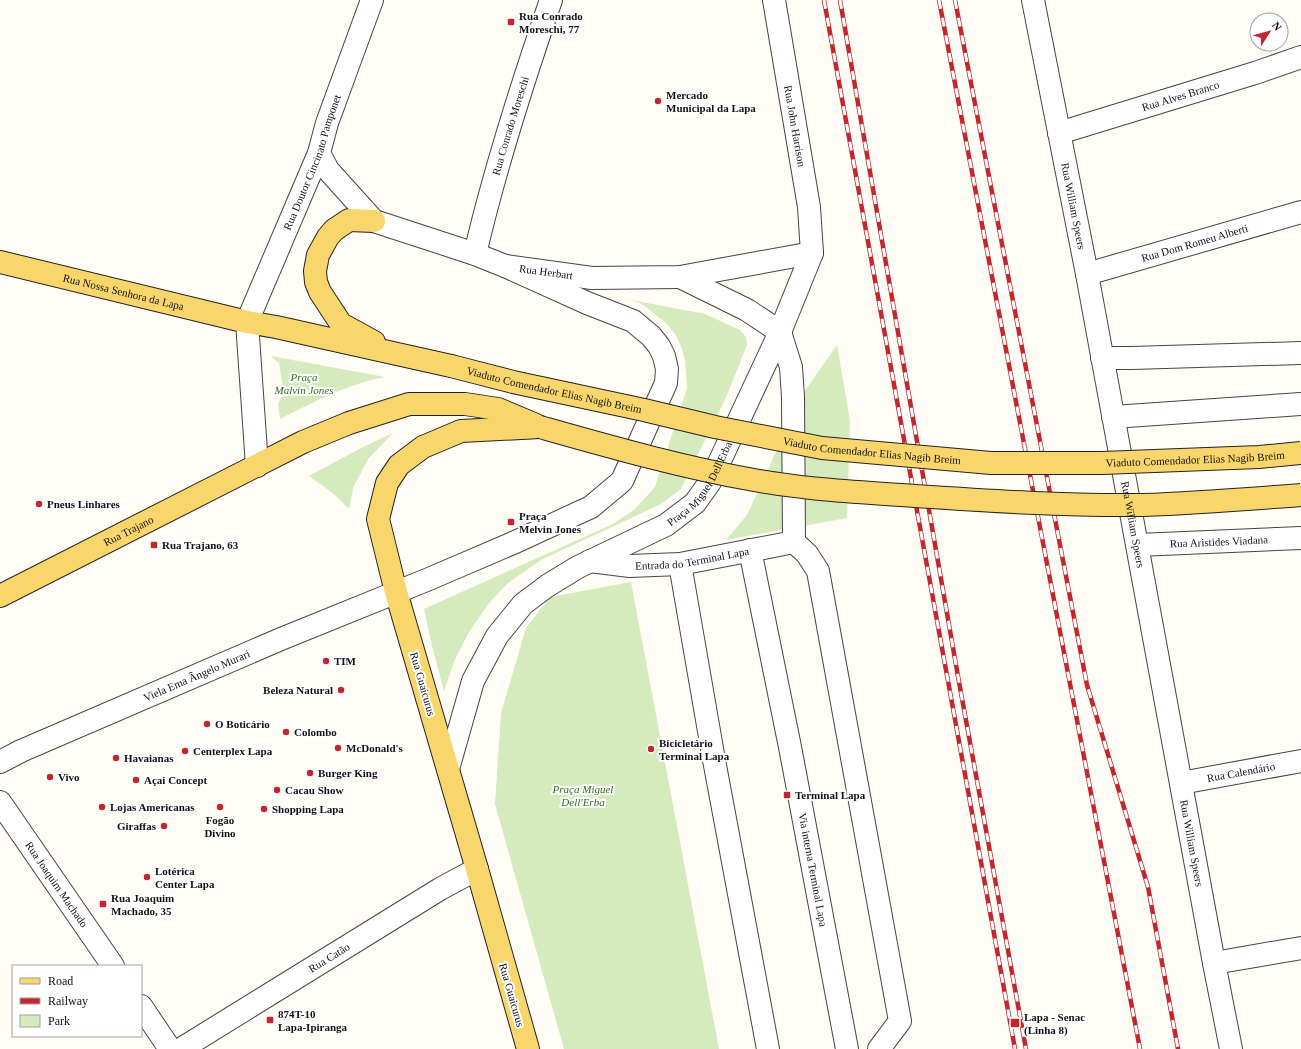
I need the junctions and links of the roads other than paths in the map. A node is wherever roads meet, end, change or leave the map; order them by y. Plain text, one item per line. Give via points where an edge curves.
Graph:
1 (372, 0) edge
2 (551, 0) edge
3 (774, 0) edge
4 (1033, 0) edge
5 (1301, 57) edge
6 (1059, 133) junction
7 (319, 152) junction
8 (1301, 212) edge
9 (374, 221) junction
10 (812, 253) junction
11 (475, 254) junction
12 (0, 262) edge
13 (506, 266) junction
14 (1087, 274) junction
15 (680, 277) junction
16 (247, 322) junction
17 (780, 332) junction
18 (392, 353) junction
19 (1301, 353) edge
20 (1102, 358) junction
21 (1301, 404) edge
22 (1113, 417) junction
23 (540, 427) junction
24 (1301, 453) edge
25 (257, 466) junction
26 (1301, 495) edge
27 (1301, 538) edge
28 (794, 542) junction
29 (1138, 545) junction
30 (750, 550) junction
31 (590, 561) junction
32 (680, 564) junction
33 (396, 592) junction
34 (0, 596) edge
35 (1301, 761) edge
36 (0, 762) edge
37 (448, 769) junction
38 (1181, 783) junction
39 (0, 802) edge
40 (477, 869) junction
41 (1301, 948) edge
42 (1214, 963) junction
43 (112, 965) edge
44 (142, 1007) edge
45 (183, 1048) edge
46 (528, 1049) edge
47 (768, 1049) edge
48 (846, 1049) edge
49 (879, 1049) edge
50 (1231, 1049) edge

1 - 7 street, Rua Doutor Cincinato Pamponet
2 - 11 street, Rua Conrado Moreschi via 521,87
3 - 10 street, Rua John Harrison via 809,207
4 - 6 street, Rua William Speers
5 - 6 street, Rua Alves Branco
6 - 14 street, Rua William Speers
7 - 9 street, Rua Herbart via 328,170
7 - 16 street, Rua Doutor Cincinato Pamponet
8 - 14 street, Rua Dom Romeu Alberti
9 - 11 street, Rua Herbart
9 - 18 main road via 349,220 334,230 318,255 316,282 341,324
10 - 15 street, Rua Herbart
10 - 17 street, Praça Miguel Dell'Erba
11 - 13 street, Rua Herbart
12 - 16 main road, Rua Nossa Senhora da Lapa
13 - 15 street, Rua Herbart via 592,278
13 - 33 street via 633,321 659,346 667,370 666,383 622,481 590,507 513,543
14 - 20 street, Rua William Speers
15 - 17 street via 747,310
16 - 18 main road
16 - 25 street
17 - 28 street via 791,367
17 - 31 street, Praça Miguel Dell'Erba via 710,482 695,503 666,525
18 - 24 main road, Viaduto Comendador Elias Nagib Breim, bridge via 715,427 822,448 991,463 1102,463
19 - 20 street
20 - 22 street, Rua William Speers
21 - 22 street
22 - 29 street, Rua William Speers
23 - 25 main road via 498,409 465,404 409,404 303,442
23 - 26 main road, bridge via 695,468 756,480 833,490 1005,502 1142,505
23 - 33 main road, Rua Guaicurus via 461,431 423,447 399,465 387,483 378,519
25 - 34 main road, Rua Trajano
27 - 29 street, Rua Aristides Viadana
28 - 30 street, Entrada do Terminal Lapa
28 - 49 street via 807,554 818,570 900,1021
29 - 38 street, Rua William Speers
30 - 32 street, Entrada do Terminal Lapa
30 - 48 street, Via interna Terminal Lapa via 792,755
31 - 32 street, Entrada do Terminal Lapa via 630,566
31 - 37 street, Praça Miguel Dell'Erba via 547,586 523,604 497,636 473,681
32 - 47 street
33 - 36 street, Viela Ema Ângelo Murari via 260,648
33 - 37 main road, Rua Guaicurus
35 - 38 street, Rua Calendário
37 - 40 main road, Rua Guaicurus
38 - 42 street, Rua William Speers
39 - 43 street, Rua Joaquim Machado
40 - 45 street, Rua Catão via 440,889
40 - 46 main road, Rua Guaicurus
41 - 42 street
42 - 50 street, Rua William Speers
44 - 45 street

